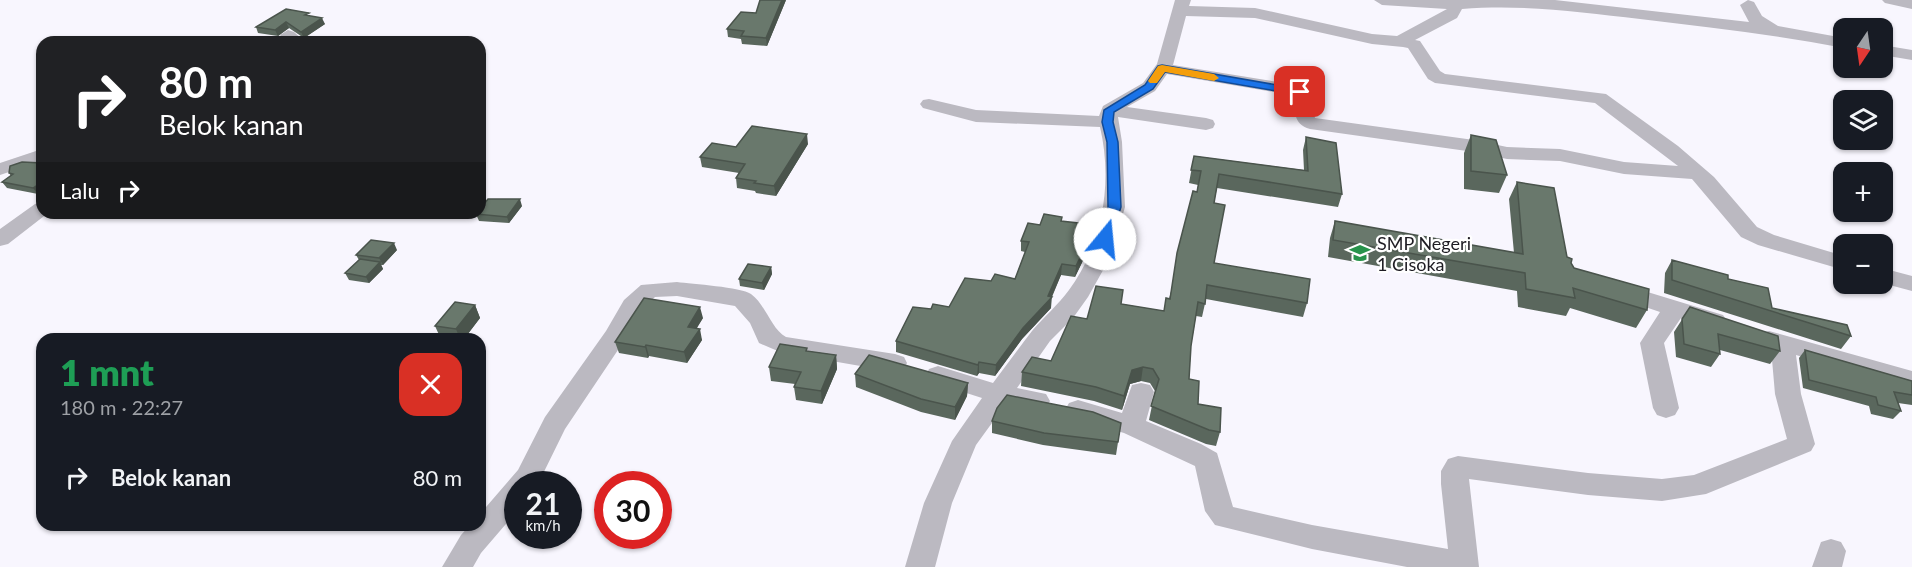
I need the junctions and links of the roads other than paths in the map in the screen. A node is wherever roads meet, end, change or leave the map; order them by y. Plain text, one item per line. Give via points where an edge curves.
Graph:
1 (1382, 0) edge
2 (1890, 0) edge
3 (1912, 4) edge
4 (1182, 5) edge
5 (1453, 5) junction
6 (1748, 5) dead end
7 (1773, 30) junction
8 (1400, 41) junction
9 (1833, 41) edge
10 (1893, 52) edge
11 (1912, 55) edge
12 (1162, 68) junction
13 (930, 104) dead end
14 (1108, 116) junction
15 (1206, 124) dead end
16 (36, 157) edge
17 (0, 169) edge
18 (1697, 173) junction
19 (36, 212) edge
20 (0, 239) edge
21 (1833, 260) edge
22 (1893, 278) edge
23 (1912, 284) edge
24 (1598, 285) edge
25 (1676, 308) junction
26 (1783, 343) junction
27 (1912, 380) edge
28 (1141, 392) dead end
29 (998, 394) junction
30 (1666, 408) dead end
31 (1132, 426) junction
32 (531, 471) edge
33 (504, 506) edge
34 (486, 527) edge
35 (482, 531) edge
36 (1464, 566) edge
37 (457, 567) edge
38 (920, 567) edge

1 - 5 street
2 - 3 street
4 - 8 street via 1255,14 1372,39
4 - 12 street
5 - 7 street via 1549,4
5 - 8 street via 1451,15
6 - 7 street via 1755,19
7 - 9 street
8 - 18 street via 1414,45 1441,79 1600,99
10 - 11 street
12 - 14 street via 1149,87
12 - 18 street via 1297,90 1310,123 1507,153 1560,155 1624,168
13 - 14 street via 976,117
14 - 15 street
14 - 29 street via 1115,207 1100,256 1065,312 1042,335
16 - 17 street
18 - 21 street via 1749,232
19 - 20 street
22 - 23 street
24 - 25 street
25 - 26 street
25 - 30 street via 1652,343
26 - 27 street
26 - 36 street via 1784,382 1802,444 1696,486 1662,490 1458,467 1455,484
28 - 31 street
29 - 31 street via 1094,413
29 - 32 street via 883,359 780,344 767,337 761,320 742,299 677,289 649,290 632,305 554,424
29 - 38 street via 965,441 938,502
31 - 36 street via 1207,460 1219,510 1225,517
33 - 34 street
35 - 37 street

